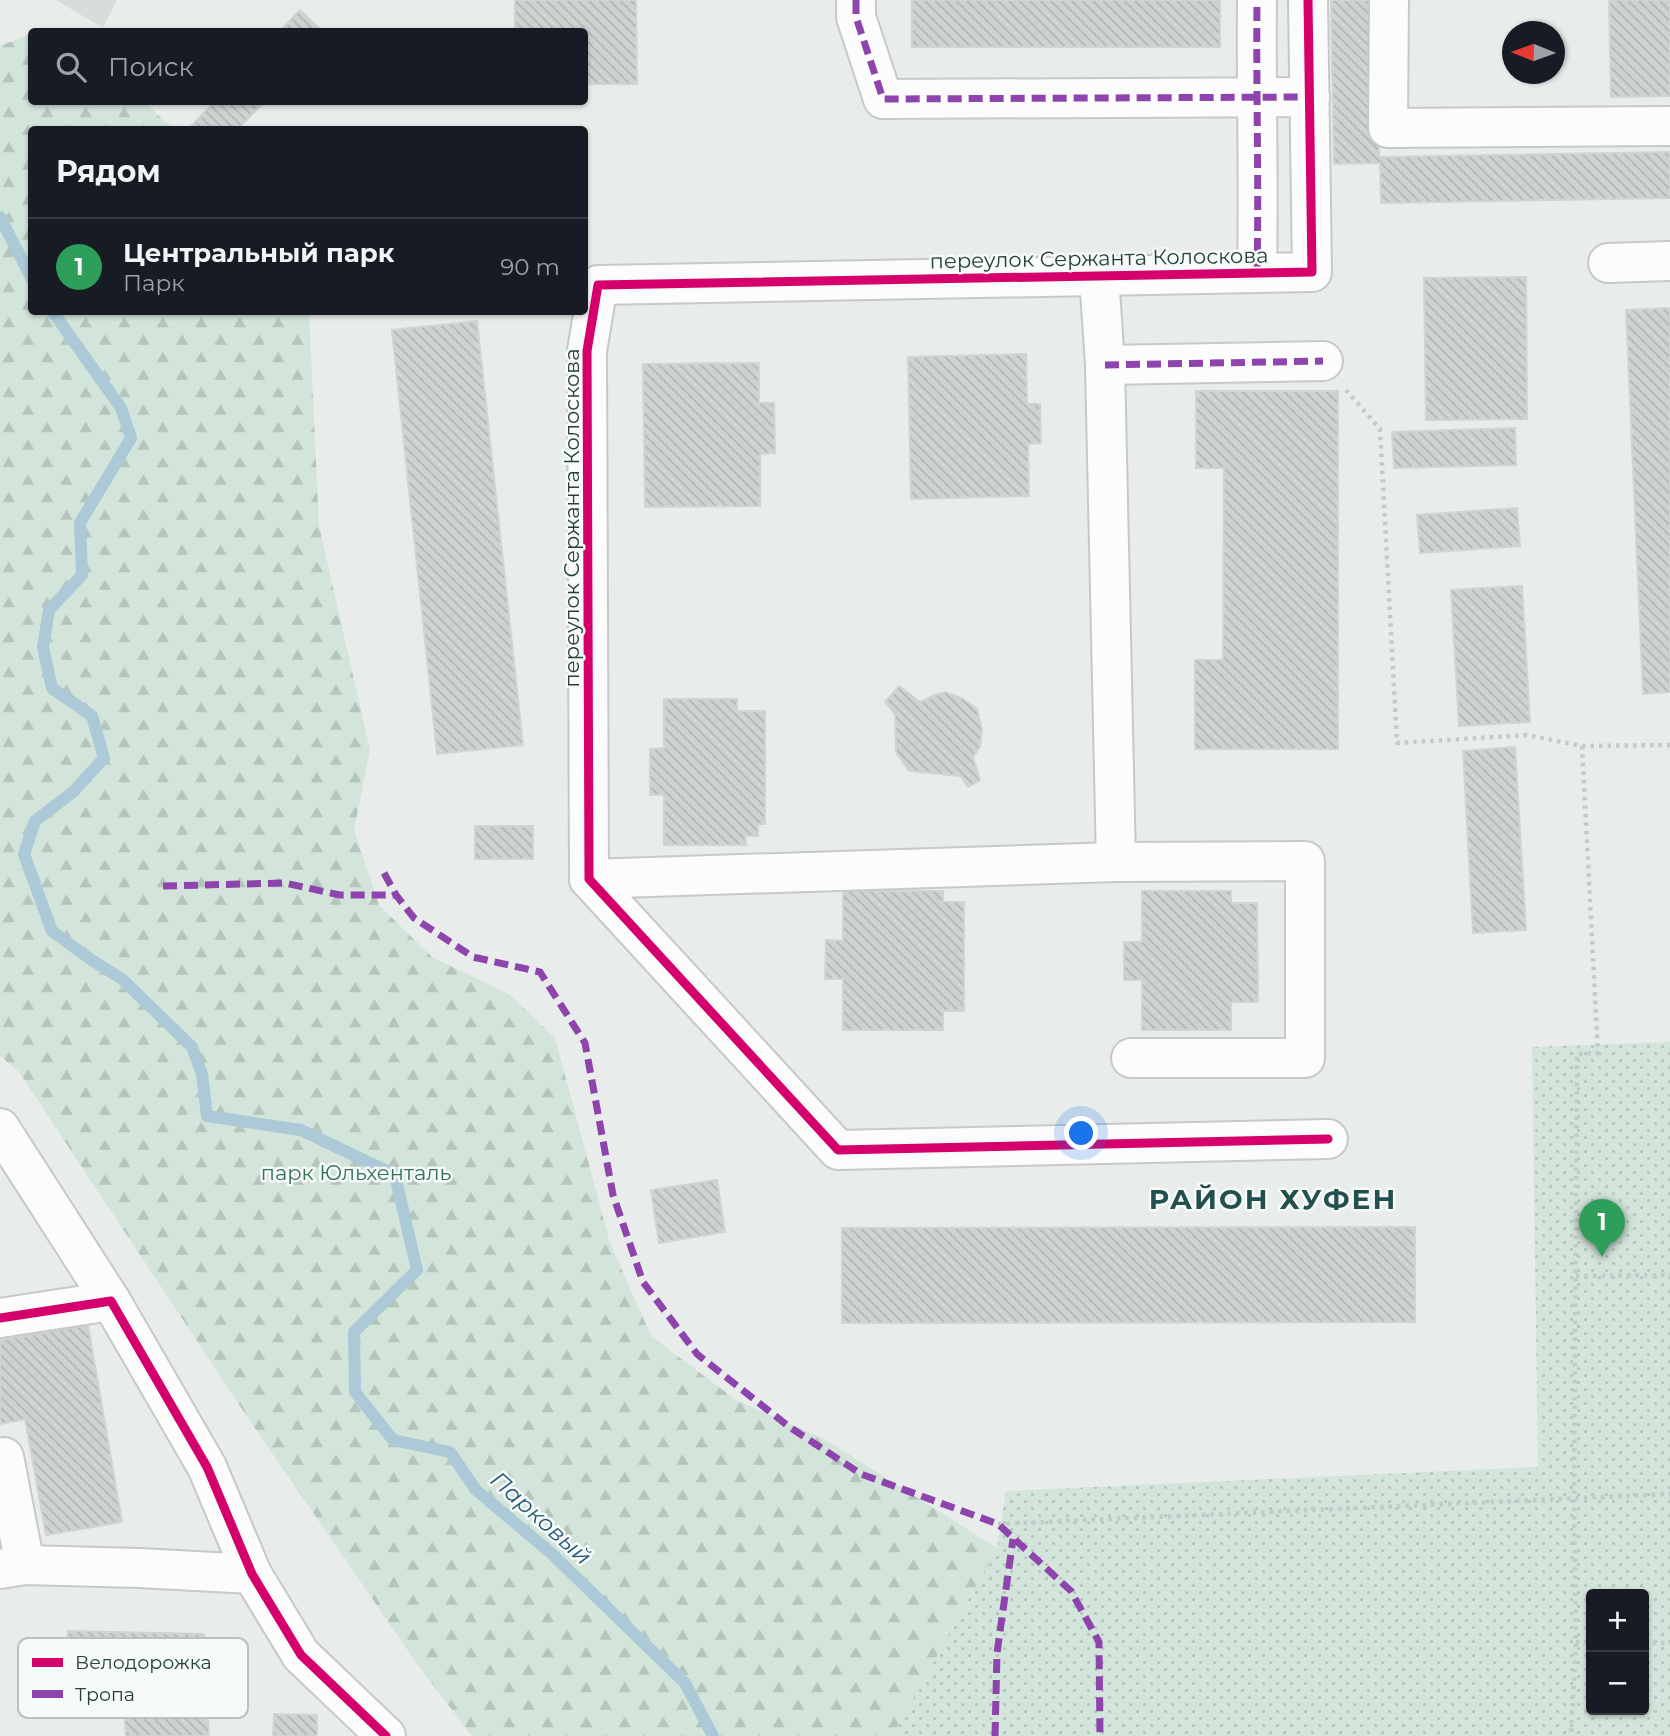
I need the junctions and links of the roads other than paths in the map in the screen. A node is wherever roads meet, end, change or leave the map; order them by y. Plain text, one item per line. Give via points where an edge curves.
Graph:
1 (856, 0) edge
2 (1257, 0) edge
3 (1308, 0) edge
4 (1389, 0) edge
5 (1310, 97) junction
6 (1256, 98) junction
7 (1670, 126) edge
8 (1670, 261) edge
9 (1608, 263) dead end
10 (1257, 273) junction
11 (1099, 276) junction
12 (591, 285) edge
13 (1105, 365) junction
14 (1334, 376) road end
15 (1116, 862) junction
16 (589, 879) junction
17 (1131, 1058) dead end
18 (0, 1128) edge
19 (1328, 1139) dead end
20 (111, 1301) junction
21 (0, 1318) edge
22 (0, 1458) edge
23 (12, 1567) edge
24 (252, 1574) junction
25 (386, 1736) edge

1 - 6 street via 856,17 883,99
2 - 6 street
3 - 5 street, переулок Сержанта Колоскова
4 - 7 street via 1388,128
5 - 6 street
5 - 10 street, переулок Сержанта Колоскова via 1312,272
6 - 10 street
8 - 9 street
10 - 11 street, переулок Сержанта Колоскова
11 - 12 street, переулок Сержанта Колоскова
11 - 13 street
12 - 16 street, переулок Сержанта Колоскова via 587,351
13 - 14 street
13 - 15 street
15 - 16 street
15 - 17 street via 1305,861 1305,1058
16 - 19 street via 838,1150
18 - 20 street
20 - 21 street
20 - 24 street via 207,1467
22 - 23 street via 4,1457
23 - 24 street
24 - 25 street via 301,1655

